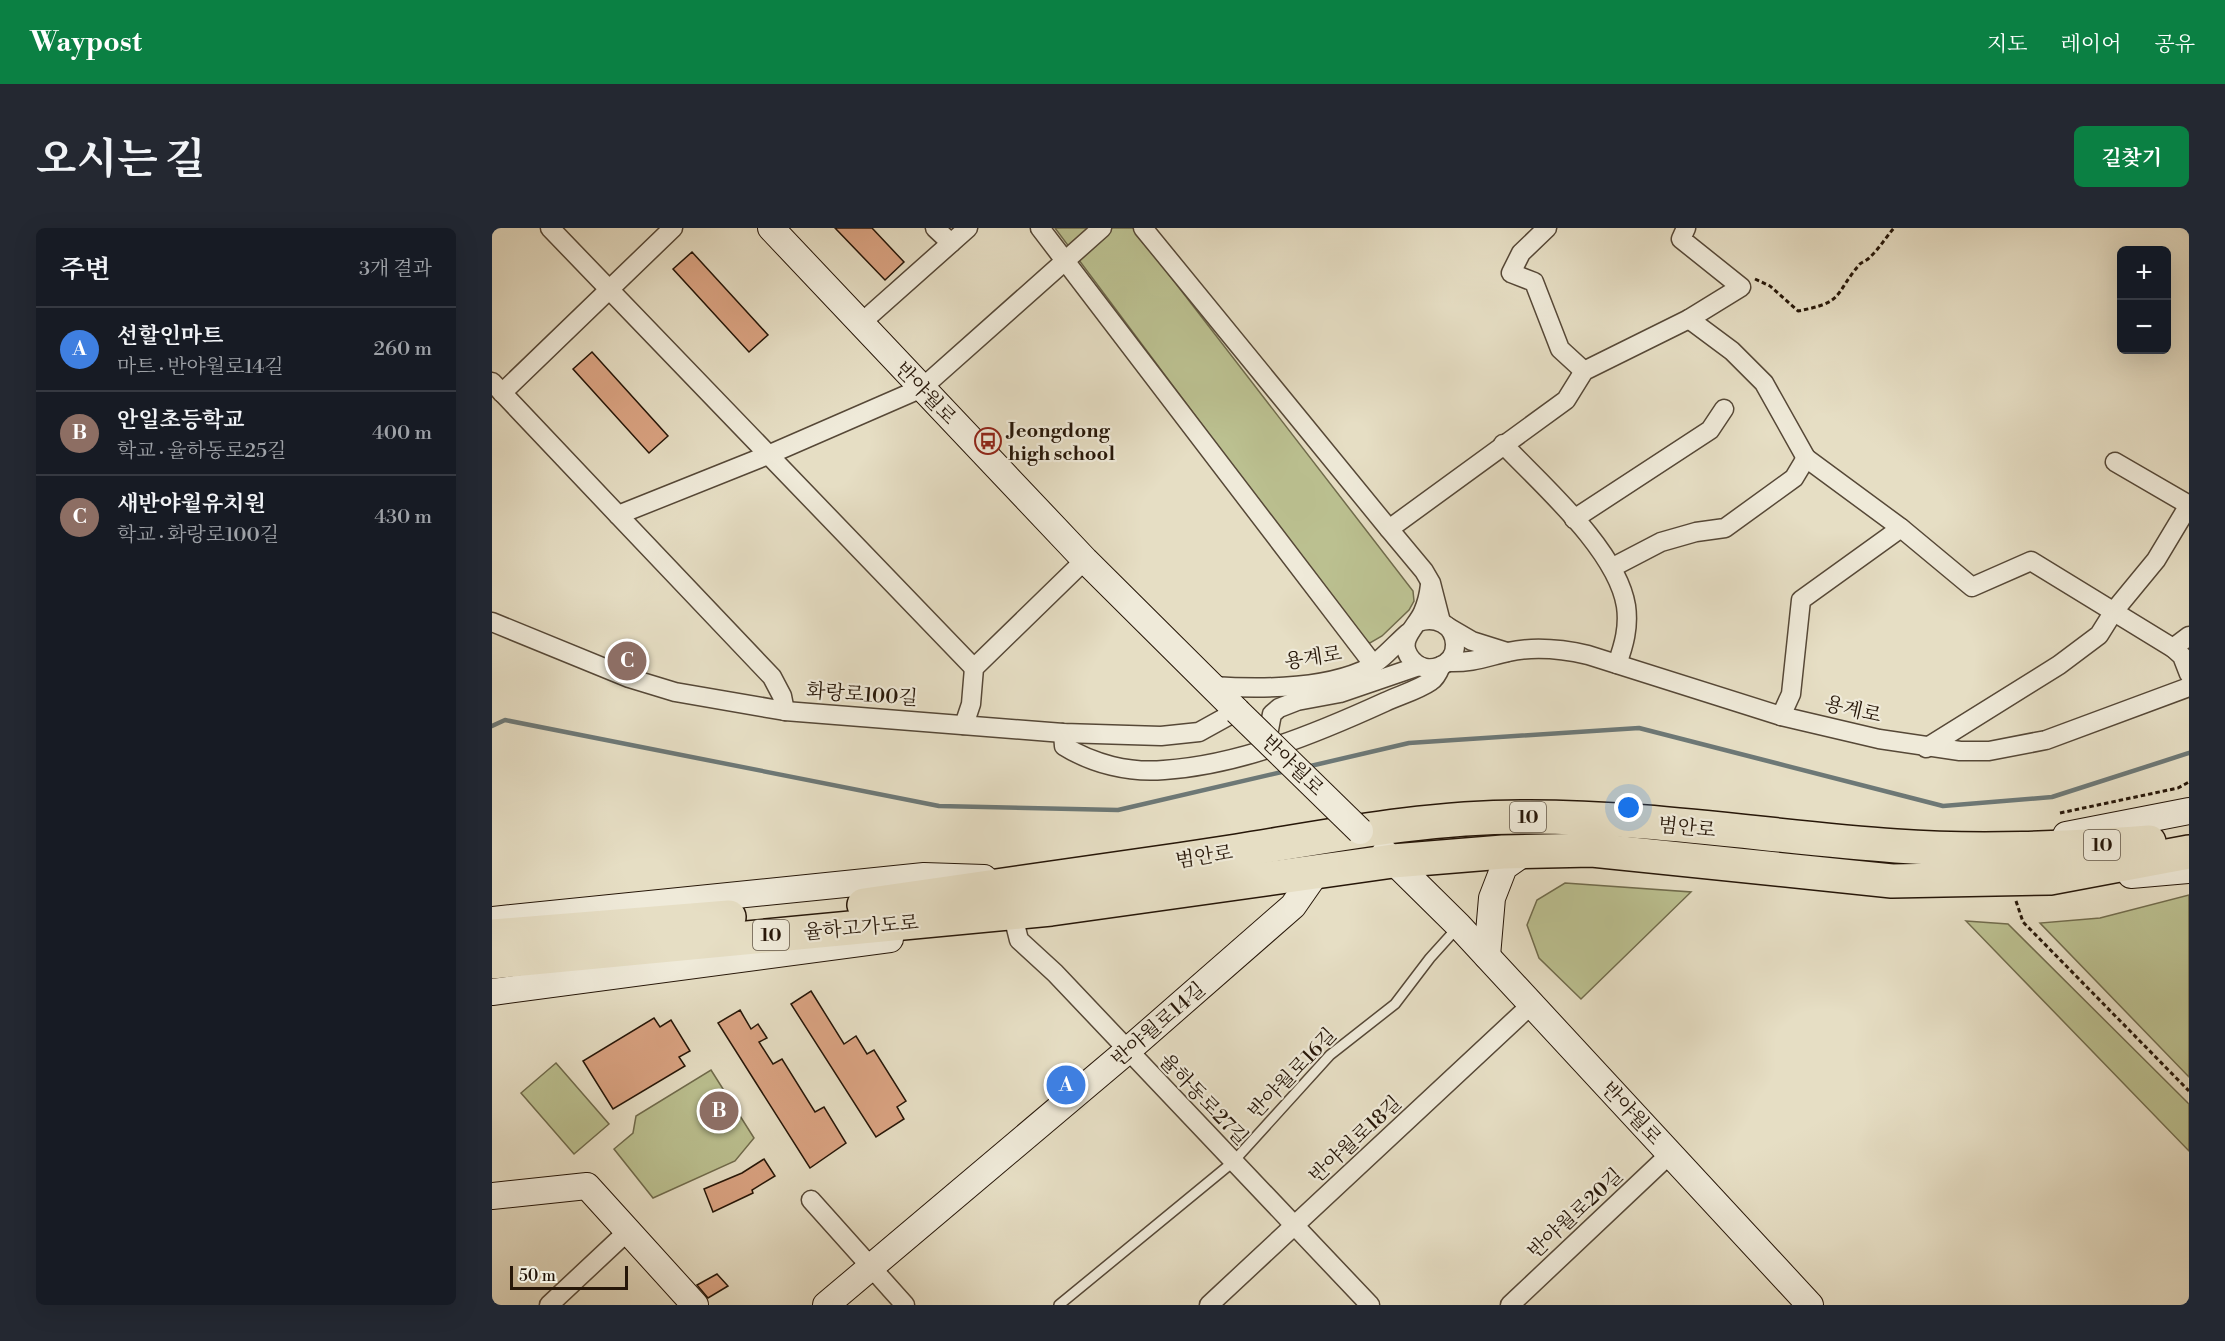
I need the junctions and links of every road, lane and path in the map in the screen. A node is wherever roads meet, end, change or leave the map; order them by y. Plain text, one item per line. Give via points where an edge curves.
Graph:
1 (550, 228) edge
2 (673, 228) edge
3 (771, 228) edge
4 (935, 228) edge
5 (968, 228) edge
6 (1040, 228) edge
7 (1102, 228) edge
8 (1143, 228) edge
9 (1547, 228) edge
10 (1686, 228) edge
11 (1894, 228) edge
12 (951, 243) junction
13 (1064, 260) junction
14 (1741, 287) junction
15 (608, 289) junction
16 (1689, 319) junction
17 (860, 324) junction
18 (1584, 371) junction
19 (497, 388) edge
20 (921, 388) junction
21 (1724, 409) dead end
22 (1503, 444) junction
23 (768, 455) junction
24 (1806, 458) junction
25 (2115, 462) dead end
26 (2189, 505) edge
27 (618, 514) junction
28 (1574, 519) junction
29 (1901, 528) junction
30 (1389, 529) junction
31 (1085, 560) junction
32 (1613, 567) junction
33 (1431, 583) junction
34 (2114, 611) junction
35 (492, 622) edge
36 (1445, 624) junction
37 (1413, 628) junction
38 (2189, 636) edge
39 (2173, 648) junction
40 (1507, 652) junction
41 (1373, 664) junction
42 (1445, 664) junction
43 (1617, 664) junction
44 (1419, 666) junction
45 (974, 668) junction
46 (2189, 674) edge
47 (1212, 686) junction
48 (2189, 687) edge
49 (785, 711) junction
50 (1237, 711) junction
51 (1781, 716) junction
52 (964, 725) junction
53 (1062, 733) junction
54 (1267, 740) junction
55 (1926, 747) junction
56 (2189, 782) edge
57 (2189, 811) edge
58 (2060, 813) dead end
59 (1360, 831) junction
60 (2189, 836) edge
61 (2014, 848) junction
62 (1527, 851) junction
63 (2189, 852) edge
64 (1393, 861) junction
65 (2189, 870) edge
66 (1316, 873) junction
67 (2050, 878) junction
68 (2008, 880) junction
69 (1048, 894) junction
70 (492, 906) edge
71 (529, 916) junction
72 (492, 920) edge
73 (1014, 920) junction
74 (1459, 926) junction
75 (492, 936) edge
76 (1487, 956) junction
77 (492, 962) edge
78 (492, 992) edge
79 (1531, 1005) junction
80 (1127, 1051) junction
81 (2189, 1090) edge
82 (1670, 1154) junction
83 (1233, 1162) junction
84 (492, 1196) edge
85 (811, 1200) dead end
86 (1294, 1226) junction
87 (628, 1231) junction
88 (870, 1268) junction
89 (1808, 1304) edge
90 (549, 1305) edge
91 (694, 1305) edge
92 (826, 1305) edge
93 (905, 1305) edge
94 (1059, 1305) edge
95 (1209, 1305) edge
96 (1370, 1305) edge
97 (1510, 1305) edge

1 - 15 street
2 - 15 street
3 - 17 main road, 반야월로
4 - 12 street
5 - 12 street
6 - 13 street
7 - 13 street
8 - 30 street
9 - 18 street via 1521,253 1511,273 1534,282 1560,349
10 - 14 street via 1681,239
11 - 14 path via 1859,264 1834,301 1798,311 1770,286 1754,279 1742,281
12 - 17 street
13 - 20 street
13 - 41 street
14 - 16 street
15 - 19 street
15 - 23 street
16 - 18 street
16 - 24 street via 1732,351 1764,383
17 - 20 main road, 반야월로
18 - 22 street via 1566,400
19 - 27 street
20 - 23 street
20 - 31 main road, 반야월로
21 - 28 street via 1710,430
22 - 28 street
22 - 30 street
23 - 27 street
23 - 45 street
24 - 29 street
24 - 32 street via 1794,478 1725,528 1661,542
25 - 26 street
26 - 34 street via 2156,560
27 - 49 street via 772,677
28 - 32 street
29 - 34 street via 1972,587 2031,561
29 - 51 street via 1801,600 1791,694
30 - 33 street
31 - 45 street
31 - 47 main road, 반야월로
32 - 43 street via 1622,589 1627,623
33 - 36 street
33 - 37 street via 1427,602
34 - 39 street
34 - 55 street via 2099,635 2059,665
35 - 49 street, 화랑로100길 via 629,678 686,694
36 - 37 street via 1425,620
36 - 40 street, 용계로 via 1472,641
36 - 42 street via 1453,633 1455,648
37 - 41 street, 용계로
37 - 44 street via 1406,648 1412,662
38 - 39 street
39 - 46 street via 2182,656
40 - 42 street, 용계로
40 - 43 street, 용계로 via 1561,649
41 - 47 street, 용계로 via 1341,678 1317,682 1242,688
42 - 44 street via 1426,669
42 - 53 street via 1431,682 1343,721 1249,753 1196,765 1136,770 1105,764 1064,746
43 - 51 street, 용계로
44 - 54 street, 용계로 via 1340,693 1279,708 1272,714
45 - 52 street via 971,704
47 - 50 main road, 반야월로
48 - 55 street, 용계로 via 2020,747 1970,751
49 - 52 street, 화랑로100길
50 - 53 street, 화랑로100길 via 1199,732 1183,735
50 - 54 main road, 반야월로, bridge
51 - 55 street, 용계로
52 - 53 street, 화랑로100길
54 - 59 main road, 반야월로, bridge
56 - 58 path via 2178,788
57 - 61 main road
59 - 61 highway, 범안로 / 10 via 1518,817 1606,818 1899,846
59 - 64 main road, 반야월로
59 - 69 highway, 범안로 / 10
60 - 61 highway, 범안로 / 10 via 2060,849
62 - 64 highway, 범안로 / 10
62 - 68 highway, 범안로 / 10 via 1592,850 1892,881
62 - 76 main road via 1504,867 1492,898
63 - 67 highway, 범안로 / 10
64 - 66 highway, 범안로 / 10
64 - 74 main road, 반야월로
65 - 67 main road
66 - 69 highway, 범안로 / 10
66 - 80 main road, 반야월로14길 via 1293,906
67 - 68 highway, 범안로 / 10
68 - 81 path via 2023,922
69 - 71 main road via 924,876
69 - 73 main road
69 - 75 highway, 율하고가도로 / 10
69 - 77 highway, 율하고가도로 / 10
70 - 71 street
71 - 72 main road
73 - 78 main road
73 - 80 street, 율하동로27길 via 1019,940
74 - 76 main road, 반야월로
74 - 83 lane, 반야월로16길 via 1395,1004 1330,1055
76 - 79 main road, 반야월로
79 - 82 main road, 반야월로
79 - 86 street, 반야월로18길
80 - 83 street, 율하동로27길
80 - 88 main road, 반야월로14길
82 - 89 main road, 반야월로
82 - 97 street, 반야월로20길
83 - 86 street, 율하동로27길
83 - 94 lane, 반야월로16길
84 - 87 main road via 587,1186
85 - 88 street
86 - 95 street, 반야월로18길
86 - 96 street, 율하동로27길
87 - 90 street
87 - 91 main road
88 - 92 main road, 반야월로14길
88 - 93 street

